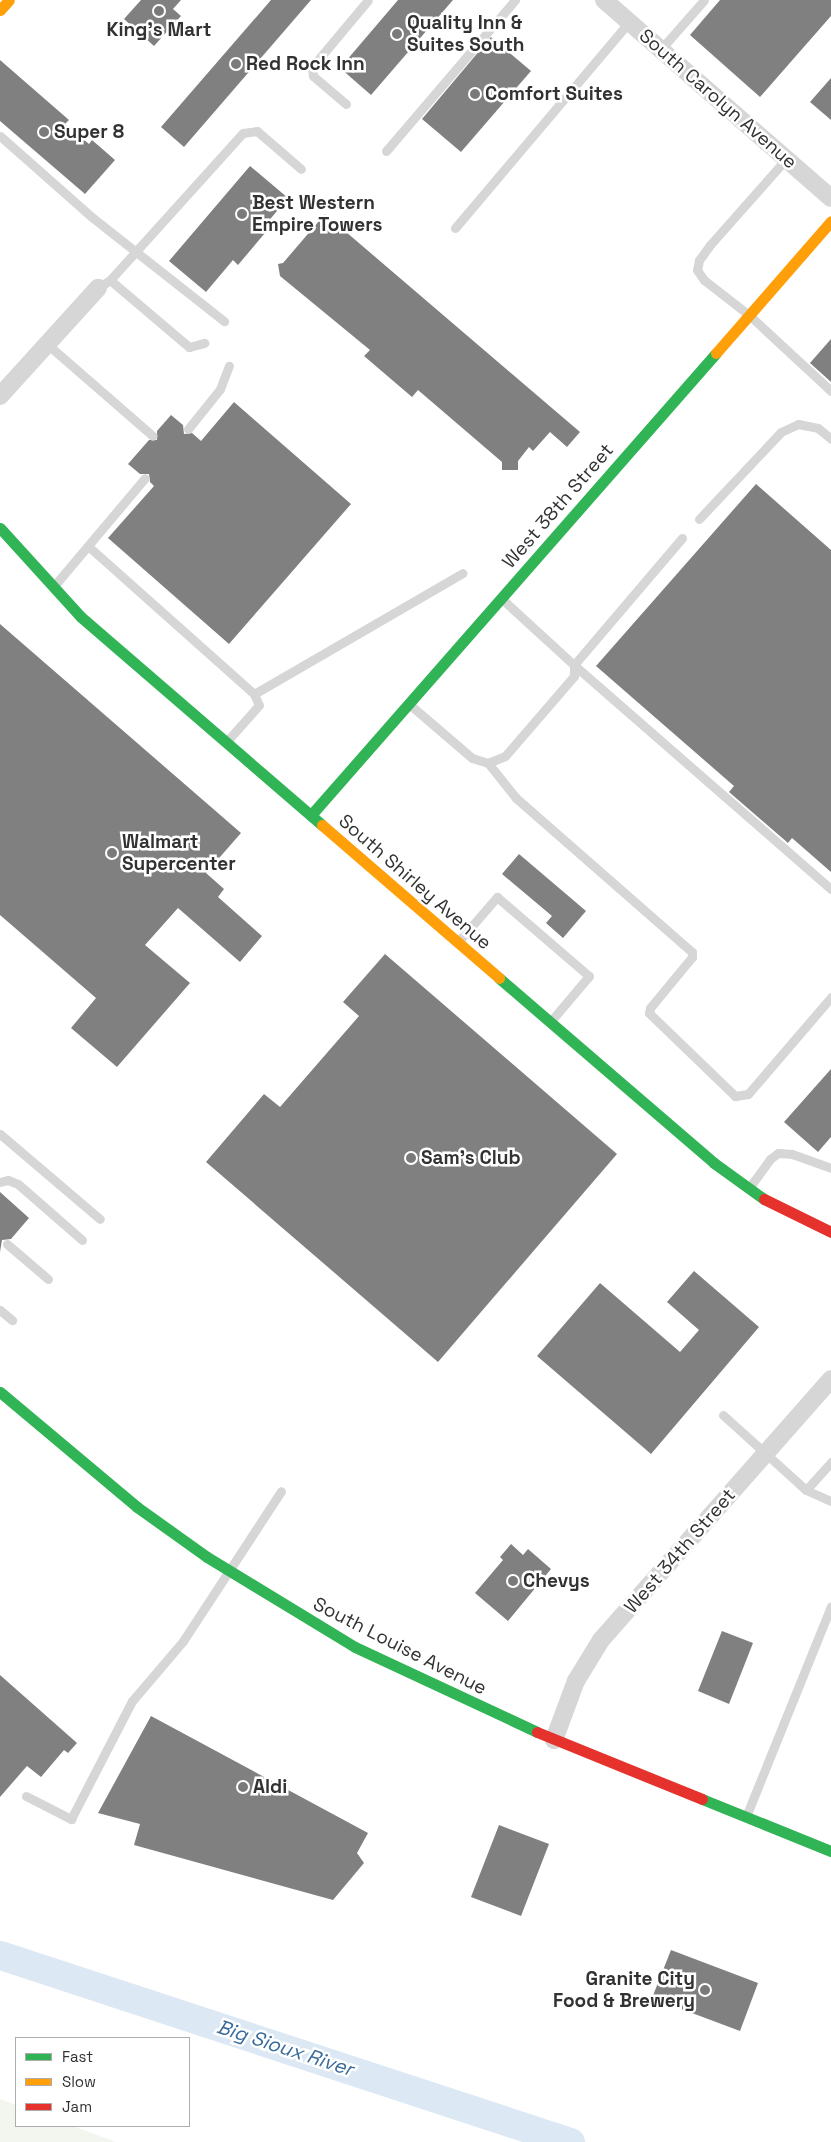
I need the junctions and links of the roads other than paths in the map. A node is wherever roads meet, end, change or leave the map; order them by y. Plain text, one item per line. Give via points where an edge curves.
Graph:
1 (9, 0) edge
2 (368, 0) edge
3 (515, 0) edge
4 (604, 0) edge
5 (704, 0) edge
6 (0, 10) edge
7 (629, 22) junction
8 (661, 50) junction
9 (346, 104) dead end
10 (0, 136) edge
11 (386, 150) dead end
12 (786, 159) junction
13 (301, 169) dead end
14 (831, 198) edge
15 (831, 220) edge
16 (456, 228) dead end
17 (136, 253) junction
18 (104, 284) junction
19 (748, 315) junction
20 (224, 320) dead end
21 (204, 343) dead end
22 (47, 344) junction
23 (229, 366) dead end
24 (831, 391) edge
25 (0, 396) edge
26 (188, 429) dead end
27 (153, 436) dead end
28 (831, 439) edge
29 (144, 478) dead end
30 (699, 519) dead end
31 (0, 528) edge
32 (682, 538) dead end
33 (88, 546) junction
34 (463, 572) dead end
35 (53, 588) junction
36 (502, 598) junction
37 (574, 665) junction
38 (254, 694) junction
39 (409, 704) junction
40 (227, 741) junction
41 (488, 764) junction
42 (311, 815) junction
43 (831, 889) edge
44 (458, 942) junction
45 (831, 997) edge
46 (550, 1021) junction
47 (0, 1134) edge
48 (831, 1168) edge
49 (0, 1182) edge
50 (748, 1190) junction
51 (100, 1219) dead end
52 (831, 1232) edge
53 (82, 1240) dead end
54 (7, 1244) dead end
55 (48, 1279) dead end
56 (0, 1310) edge
57 (12, 1320) dead end
58 (831, 1379) edge
59 (0, 1392) edge
60 (723, 1415) dead end
61 (766, 1454) junction
62 (831, 1462) edge
63 (806, 1490) junction
64 (281, 1491) dead end
65 (831, 1501) edge
66 (231, 1572) junction
67 (831, 1606) edge
68 (554, 1740) junction
69 (26, 1796) dead end
70 (746, 1817) junction
71 (831, 1851) edge

1 - 6 street
2 - 9 lane via 312,67 312,76
3 - 11 lane
4 - 7 street, South Carolyn Avenue
5 - 8 lane
7 - 8 street, South Carolyn Avenue
7 - 16 lane
8 - 12 street, South Carolyn Avenue
10 - 17 lane
12 - 14 street, South Carolyn Avenue
12 - 19 lane via 699,260 697,270 704,280
13 - 17 lane via 257,130 243,134
15 - 19 street, West 38th Street
17 - 18 lane
17 - 20 lane
18 - 21 lane via 189,347
18 - 22 street
19 - 24 lane
19 - 36 street, West 38th Street
22 - 25 street
22 - 27 lane
23 - 26 lane via 220,390
28 - 30 lane via 818,428 798,424 780,432
29 - 33 lane
31 - 35 street, South Shirley Avenue
32 - 37 lane
33 - 35 lane
33 - 38 lane
34 - 38 lane
35 - 40 street, South Shirley Avenue
36 - 37 lane
36 - 39 street, West 38th Street
37 - 41 lane via 574,676 505,756
37 - 43 lane
38 - 40 lane via 259,706
39 - 41 lane via 472,758
39 - 42 street, West 38th Street
40 - 42 street, South Shirley Avenue
41 - 45 lane via 516,798 692,952 692,957 649,1013 735,1096 748,1094
42 - 44 street, South Shirley Avenue
44 - 46 street, South Shirley Avenue
44 - 46 lane via 497,897 589,976
46 - 50 street, South Shirley Avenue
47 - 51 lane
48 - 50 lane via 778,1152
49 - 53 lane via 8,1180 18,1184
50 - 52 street, South Shirley Avenue via 773,1206
54 - 55 lane
56 - 57 lane
58 - 61 street, West 34th Street
59 - 66 street, South Louise Avenue via 138,1507
60 - 61 lane
61 - 63 lane
61 - 68 street, West 34th Street via 601,1640 576,1682
62 - 63 lane
63 - 65 lane
64 - 66 lane
66 - 68 street, South Louise Avenue via 364,1651
66 - 69 lane via 183,1641 132,1701 71,1819
67 - 70 lane
68 - 70 street, South Louise Avenue
70 - 71 street, South Louise Avenue

